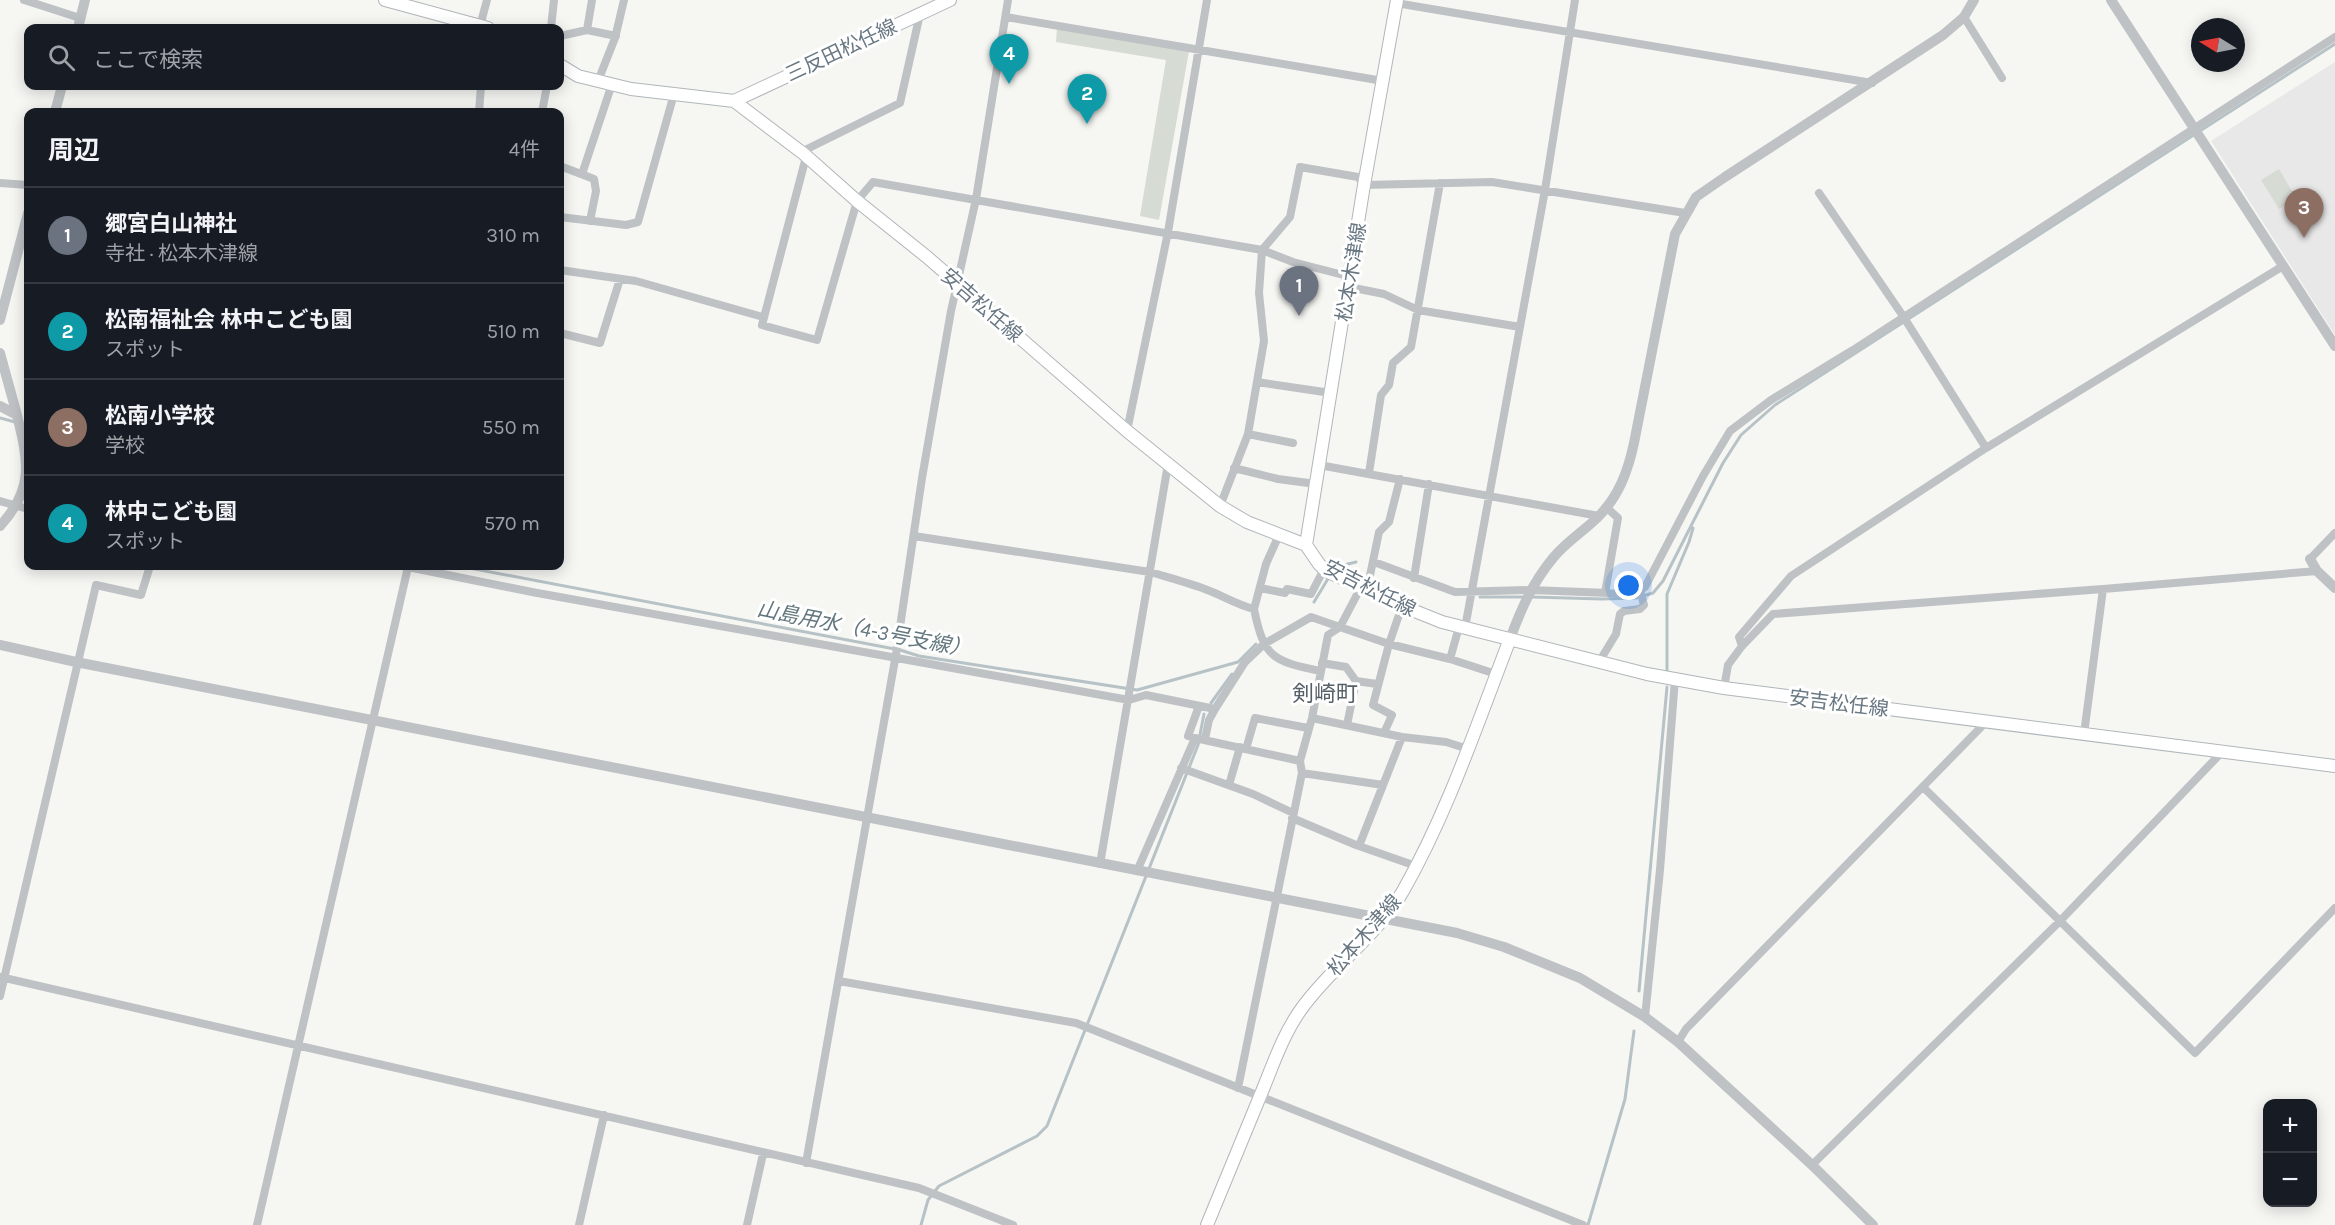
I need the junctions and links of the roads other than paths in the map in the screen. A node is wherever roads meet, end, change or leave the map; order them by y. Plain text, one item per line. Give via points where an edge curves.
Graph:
1 (24, 0) edge
2 (85, 0) edge
3 (385, 0) edge
4 (487, 0) edge
5 (554, 0) edge
6 (592, 0) edge
7 (624, 0) edge
8 (950, 0) edge
9 (1008, 0) edge
10 (1207, 0) edge
11 (1575, 0) edge
12 (1974, 0) edge
13 (2111, 0) edge
14 (1396, 1) edge
15 (920, 14) junction
16 (1006, 17) junction
17 (1964, 17) junction
18 (79, 23) edge
19 (463, 24) edge
20 (485, 24) edge
21 (551, 24) edge
22 (587, 30) junction
23 (1571, 33) junction
24 (564, 35) edge
25 (616, 36) junction
26 (2335, 37) edge
27 (1199, 50) junction
28 (564, 67) edge
29 (2002, 78) dead end
30 (598, 81) junction
31 (1383, 81) junction
32 (1872, 83) junction
33 (612, 84) junction
34 (61, 90) edge
35 (481, 90) edge
36 (546, 90) edge
37 (674, 94) junction
38 (734, 101) junction
39 (56, 108) edge
40 (479, 108) edge
41 (543, 108) edge
42 (2193, 128) junction
43 (804, 154) junction
44 (564, 167) edge
45 (582, 174) junction
46 (0, 183) edge
47 (1440, 183) junction
48 (1364, 184) junction
49 (24, 185) edge
50 (1545, 190) junction
51 (1820, 193) dead end
52 (975, 199) junction
53 (857, 201) junction
54 (1685, 213) junction
55 (564, 218) edge
56 (591, 221) junction
57 (24, 228) edge
58 (1168, 232) junction
59 (1262, 250) junction
60 (2283, 266) junction
61 (564, 271) edge
62 (620, 279) junction
63 (1350, 282) junction
64 (958, 284) junction
65 (1418, 310) junction
66 (764, 317) junction
67 (1904, 318) junction
68 (0, 320) edge
69 (1520, 327) junction
70 (564, 334) edge
71 (2335, 346) edge
72 (0, 353) edge
73 (1257, 381) junction
74 (1331, 393) junction
75 (0, 406) edge
76 (18, 421) junction
77 (1127, 431) junction
78 (1248, 434) junction
79 (1293, 443) dead end
80 (24, 444) edge
81 (1986, 448) junction
82 (1168, 464) junction
83 (1319, 465) junction
84 (1234, 468) junction
85 (1369, 473) junction
86 (1400, 479) junction
87 (1317, 484) junction
88 (1429, 484) junction
89 (24, 486) edge
90 (1489, 495) junction
91 (0, 501) edge
92 (17, 506) junction
93 (1220, 506) junction
94 (24, 508) edge
95 (1602, 512) junction
96 (0, 526) edge
97 (2335, 533) edge
98 (1279, 535) junction
99 (914, 536) junction
100 (1306, 545) junction
101 (2310, 560) joint
102 (1374, 562) junction
103 (149, 570) edge
104 (404, 570) edge
105 (427, 570) edge
106 (1326, 570) junction
107 (2317, 571) junction
108 (1150, 572) junction
109 (1414, 578) junction
110 (1260, 588) junction
111 (1364, 588) junction
112 (2335, 588) edge
113 (2103, 590) junction
114 (1640, 591) junction
115 (1605, 593) junction
116 (1528, 595) junction
117 (1471, 597) junction
118 (1402, 606) junction
119 (1254, 609) junction
120 (1340, 627) junction
121 (1462, 628) junction
122 (1510, 639) junction
123 (1264, 644) junction
124 (1389, 644) junction
125 (0, 645) edge
126 (1742, 646) junction
127 (895, 656) junction
128 (1450, 659) junction
129 (76, 662) junction
130 (1599, 662) junction
131 (1321, 667) junction
132 (1496, 674) junction
133 (1675, 679) junction
134 (1356, 681) junction
135 (1377, 684) junction
136 (1724, 688) junction
137 (1130, 694) junction
138 (1199, 706) junction
139 (1215, 709) junction
140 (1312, 718) junction
141 (372, 721) junction
142 (1986, 722) junction
143 (1347, 725) junction
144 (1308, 728) junction
145 (1384, 733) junction
146 (2084, 734) junction
147 (1402, 736) junction
148 (1198, 739) junction
149 (1243, 748) junction
150 (1468, 748) junction
151 (2222, 752) junction
152 (1300, 761) junction
153 (2335, 766) edge
154 (1182, 769) junction
155 (1302, 773) junction
156 (1229, 785) junction
157 (1383, 786) junction
158 (1924, 788) junction
159 (1293, 816) junction
160 (867, 818) junction
161 (1359, 846) junction
162 (1100, 864) junction
163 (1416, 866) junction
164 (1139, 872) junction
165 (1276, 899) junction
166 (2335, 908) edge
167 (1382, 920) junction
168 (2060, 921) junction
169 (2, 978) edge
170 (839, 981) junction
171 (0, 996) edge
172 (1645, 1017) junction
173 (1678, 1042) junction
174 (298, 1047) junction
175 (1238, 1088) junction
176 (1260, 1097) junction
177 (604, 1115) junction
178 (763, 1154) junction
179 (806, 1163) junction
180 (1812, 1165) junction
181 (1583, 1224) edge
182 (257, 1225) edge
183 (579, 1225) edge
184 (747, 1225) edge
185 (1013, 1225) edge
186 (1207, 1225) edge
187 (1873, 1225) edge

1 - 18 street
2 - 18 street
3 - 19 main road
4 - 20 street
5 - 21 street
6 - 22 street
7 - 25 street
8 - 15 main road, 三反田松任線
9 - 16 street
10 - 27 street
11 - 23 street
12 - 17 street
13 - 42 street
14 - 23 street
14 - 31 main road, 松本木津線
15 - 38 main road, 三反田松任線
15 - 43 street via 900,103
16 - 27 street
16 - 52 street
17 - 29 street
17 - 32 street
22 - 24 street
22 - 25 street
23 - 32 street
23 - 50 street
25 - 30 street
26 - 42 street
27 - 31 street
27 - 58 street
28 - 30 main road
30 - 33 main road
31 - 48 main road, 松本木津線
32 - 54 street via 1725,177 1696,198
33 - 37 main road
33 - 45 street
34 - 39 street
35 - 40 street
36 - 41 street
37 - 38 main road
37 - 56 street via 638,222 626,225
38 - 43 main road, 安吉松任線
42 - 60 street
42 - 67 street
43 - 53 main road, 安吉松任線
43 - 66 street
44 - 45 street
45 - 56 street via 594,179
46 - 49 street
47 - 48 street
47 - 50 street via 1492,182
47 - 65 street
48 - 59 street via 1358,177 1300,167 1290,217
48 - 63 main road, 松本木津線
50 - 54 street
50 - 69 street
51 - 67 street
52 - 53 street via 873,182
52 - 58 street
52 - 64 street
53 - 64 main road, 安吉松任線
53 - 66 street via 818,340 762,325
54 - 95 street via 1675,234 1629,468
55 - 56 street
57 - 68 street
58 - 59 street
58 - 77 street
59 - 63 street
59 - 73 street via 1264,341
60 - 71 street
60 - 81 street
61 - 62 street
62 - 66 street
62 - 70 street via 600,343
63 - 65 street
63 - 74 main road, 松本木津線
64 - 77 main road, 安吉松任線
64 - 99 street
65 - 69 street
65 - 85 street via 1411,347 1393,363 1389,385 1381,395
67 - 81 street
67 - 114 street via 1771,400 1730,431
69 - 90 street
72 - 76 street
73 - 74 street
73 - 78 street
74 - 83 main road, 松本木津線
75 - 76 street
76 - 80 street
77 - 82 main road, 安吉松任線
78 - 79 street
78 - 84 street
81 - 126 street via 1791,576 1738,637
82 - 93 main road, 安吉松任線
82 - 108 street
83 - 85 street
83 - 87 main road, 松本木津線
84 - 87 street
84 - 93 street
85 - 86 street
86 - 88 street
86 - 102 street via 1389,522 1379,532
87 - 100 main road, 松本木津線
88 - 90 street
88 - 109 street
89 - 92 street
90 - 95 street
90 - 117 street
91 - 92 street
92 - 94 street
92 - 96 street
93 - 98 main road, 安吉松任線
95 - 115 street via 1618,518
95 - 116 street via 1555,556
97 - 101 street
98 - 100 main road, 安吉松任線
98 - 110 street
99 - 108 street
99 - 127 street
100 - 106 main road, 安吉松任線
101 - 107 street
102 - 109 street
102 - 111 street
103 - 129 street via 141,595 96,585
104 - 141 street
105 - 127 street
106 - 110 street via 1311,594
106 - 111 main road, 安吉松任線
107 - 112 street
107 - 113 street
108 - 119 street
108 - 137 street
109 - 117 street
110 - 119 street
111 - 118 main road, 安吉松任線
111 - 120 street
113 - 126 street via 1773,614
113 - 146 street
114 - 115 street
114 - 130 street via 1644,605 1620,614 1616,634
115 - 116 street
116 - 117 street
116 - 122 street
117 - 121 street
118 - 121 main road, 安吉松任線
118 - 124 street
119 - 123 street
120 - 123 street via 1311,617
120 - 124 street
120 - 131 street via 1328,635
121 - 122 main road, 安吉松任線
121 - 128 street
122 - 130 main road, 安吉松任線
122 - 132 main road, 松本木津線
123 - 131 street via 1285,664
123 - 139 street via 1245,662
124 - 128 street
124 - 135 street
125 - 129 street
126 - 136 street via 1728,665
127 - 137 street
127 - 160 street
128 - 132 street
129 - 141 street
129 - 169 street
130 - 133 main road, 安吉松任線
131 - 134 street via 1346,667
131 - 140 street
132 - 150 main road, 松本木津線
133 - 136 main road, 安吉松任線
133 - 172 street
134 - 135 street
134 - 143 street
135 - 145 street via 1373,705 1392,715
136 - 142 main road, 安吉松任線
137 - 138 street
137 - 162 street
138 - 139 street
138 - 148 street via 1188,736
139 - 148 street
140 - 143 street
140 - 144 street
141 - 160 street
141 - 174 street
142 - 146 main road, 安吉松任線
142 - 158 street
143 - 145 street
144 - 149 street via 1255,718
144 - 152 street
145 - 147 street
146 - 151 main road, 安吉松任線
147 - 150 street
147 - 157 street
148 - 149 street
148 - 154 street
149 - 152 street
149 - 156 street
150 - 163 main road, 松本木津線
151 - 153 main road, 安吉松任線
151 - 168 street
152 - 155 street
154 - 156 street
154 - 164 street
155 - 157 street
155 - 159 street
156 - 159 street
157 - 161 street
158 - 168 street
158 - 173 street via 1686,1029
159 - 161 street
159 - 165 street
160 - 162 street
160 - 170 street
161 - 163 street
162 - 164 street
163 - 167 main road, 松本木津線
164 - 165 street
165 - 167 street
165 - 175 street
166 - 168 street via 2195,1053
167 - 172 street via 1457,933 1504,947 1580,978
167 - 176 main road, 松本木津線 via 1301,1009 1282,1041
168 - 180 street
169 - 171 street
169 - 174 street
170 - 175 street via 1086,1028
170 - 179 street
172 - 173 street
173 - 180 street
174 - 177 street
174 - 182 street
175 - 176 street
176 - 181 street
176 - 186 main road, 松本木津線
177 - 178 street
177 - 183 street
178 - 179 street
178 - 184 street
179 - 185 street via 925,1191
180 - 187 street

